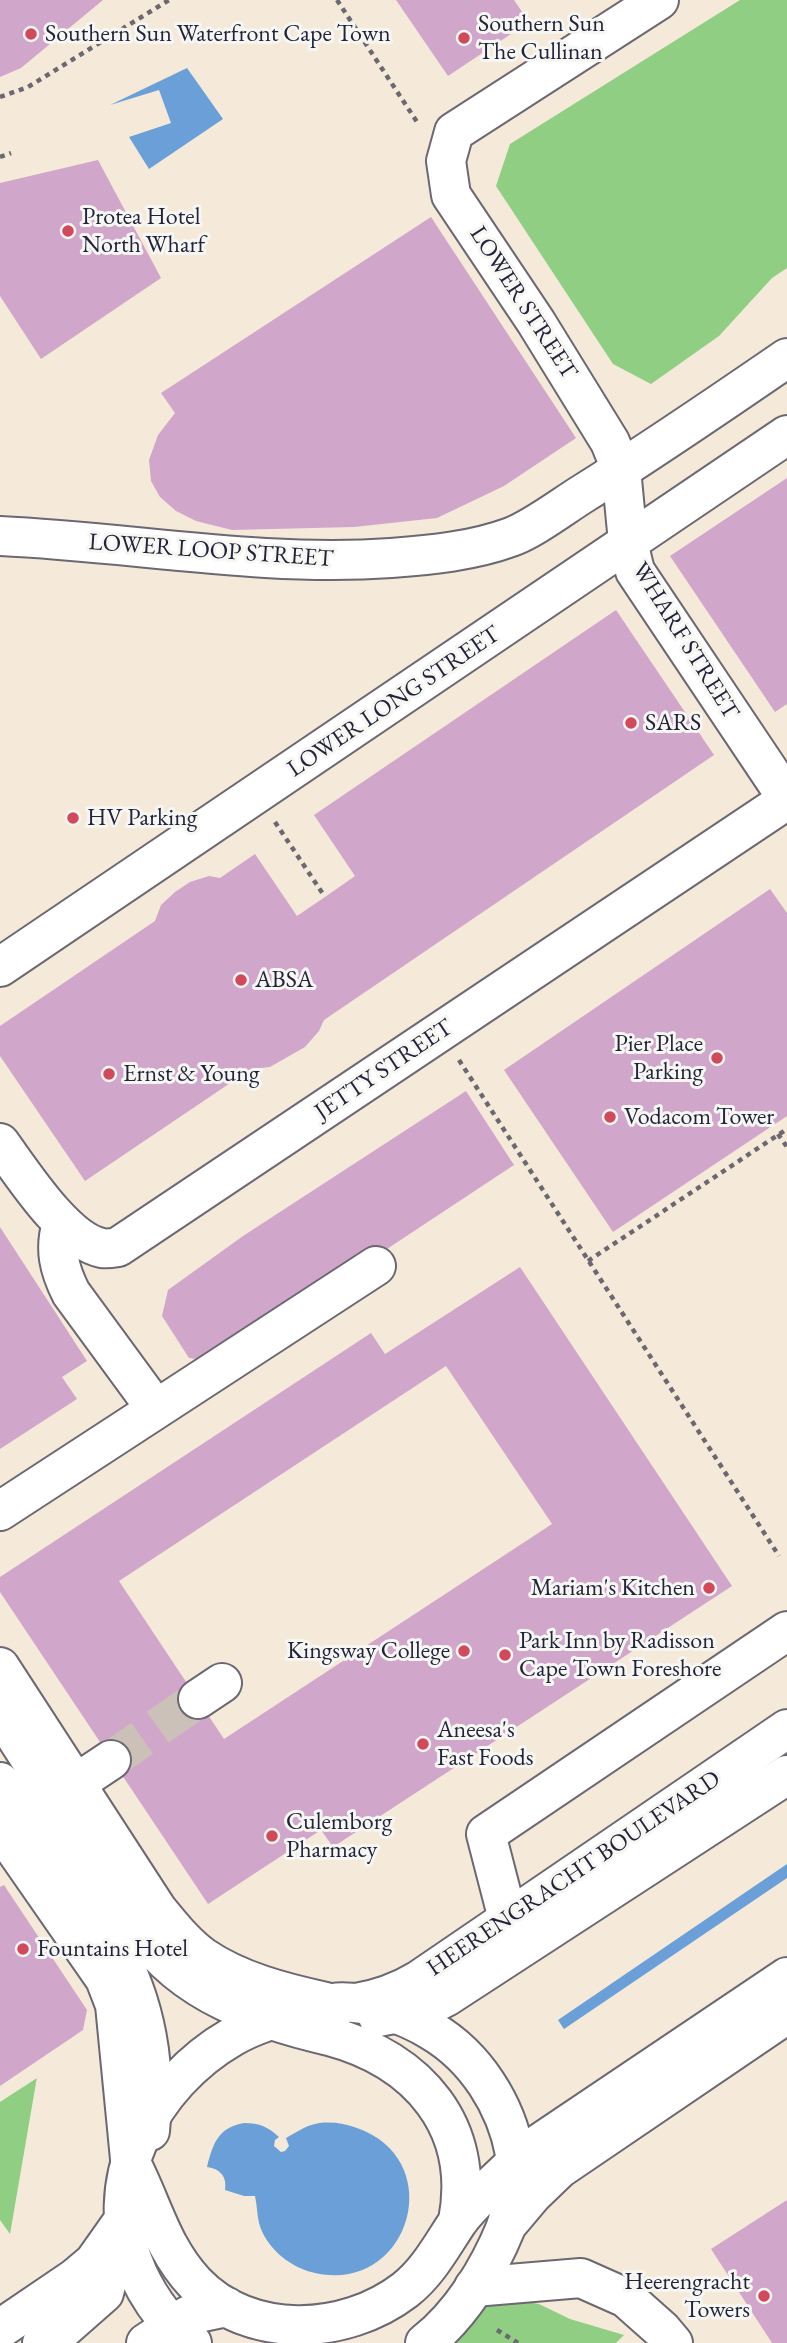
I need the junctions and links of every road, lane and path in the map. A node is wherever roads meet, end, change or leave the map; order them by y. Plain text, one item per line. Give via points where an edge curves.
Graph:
1 (169, 0) edge
2 (337, 0) edge
3 (659, 0) edge
4 (0, 97) edge
5 (454, 132) junction
6 (11, 153) dead end
7 (0, 157) edge
8 (787, 358) edge
9 (787, 435) edge
10 (621, 470) junction
11 (0, 536) edge
12 (628, 542) junction
13 (787, 799) edge
14 (268, 812) dead end
15 (325, 897) dead end
16 (1, 965) edge
17 (457, 1057) dead end
18 (787, 1129) edge
19 (778, 1134) junction
20 (0, 1143) edge
21 (787, 1147) edge
22 (62, 1223) junction
23 (588, 1261) junction
24 (376, 1266) dead end
25 (156, 1409) junction
26 (0, 1511) edge
27 (779, 1556) dead end
28 (787, 1631) edge
29 (0, 1667) edge
30 (0, 1712) edge
31 (787, 1729) edge
32 (111, 1760) tunnel mouth
33 (787, 1775) edge
34 (0, 1782) edge
35 (75, 1783) junction
36 (0, 1828) edge
37 (508, 1919) junction
38 (787, 1977) edge
39 (401, 2014) junction
40 (787, 2014) edge
41 (336, 2016) junction
42 (271, 2020) junction
43 (152, 2113) junction
44 (130, 2161) junction
45 (516, 2162) junction
46 (559, 2169) junction
47 (136, 2210) junction
48 (458, 2221) junction
49 (506, 2226) junction
50 (474, 2287) junction
51 (228, 2307) junction
52 (0, 2329) edge
53 (497, 2330) dead end
54 (170, 2337) edge
55 (42, 2343) edge
56 (425, 2343) edge
57 (518, 2343) edge
58 (673, 2343) edge

1 - 4 path via 29,87
2 - 5 path via 418,125
3 - 5 street
5 - 10 street, LOWER STREET via 446,161 451,195 596,416
6 - 7 path
8 - 10 street, LOWER LOOP STREET
9 - 12 street, LOWER LONG STREET
10 - 11 street, LOWER LOOP STREET via 513,536 417,556 279,560
10 - 12 street, WHARF STREET
12 - 13 street, WHARF STREET via 635,571
12 - 16 street, LOWER LONG STREET
13 - 22 street, JETTY STREET via 118,1247 92,1245
14 - 15 path
17 - 23 path
18 - 19 path
19 - 21 path
19 - 23 path
20 - 22 street, JETTY STREET
22 - 25 street via 56,1241 60,1272
23 - 27 path
24 - 25 street
25 - 26 street
28 - 37 street via 486,1834
29 - 35 street
30 - 42 street via 149,1943 197,1986
31 - 37 street, HEERENGRACHT BOULEVARD
32 - 35 street
33 - 39 street via 446,1997
34 - 43 street via 127,1969 150,2056
35 - 41 street via 177,1934 202,1956 234,1973
36 - 44 street via 105,1979 116,2005
37 - 41 street, HEERENGRACHT BOULEVARD via 399,1992
38 - 45 street
39 - 41 street
39 - 45 street via 447,2039 467,2057 511,2134
40 - 46 street
41 - 42 street, HEERENGRACHT BOULEVARD
41 - 48 street via 346,2040 407,2074 438,2107 462,2166
42 - 43 street, HEERENGRACHT BOULEVARD via 232,2036 211,2052 172,2086
43 - 44 street
43 - 47 street via 146,2171
44 - 47 street via 123,2204
45 - 46 street
45 - 48 street
45 - 49 street
46 - 49 street
47 - 51 street via 161,2234 194,2282
47 - 52 street via 94,2262
47 - 54 street via 127,2244
47 - 55 street via 104,2294
48 - 51 street via 422,2274 405,2290 362,2315 323,2325 286,2325
49 - 50 street
50 - 56 street
50 - 58 street via 581,2278 626,2298
51 - 54 street via 189,2315
53 - 57 path

